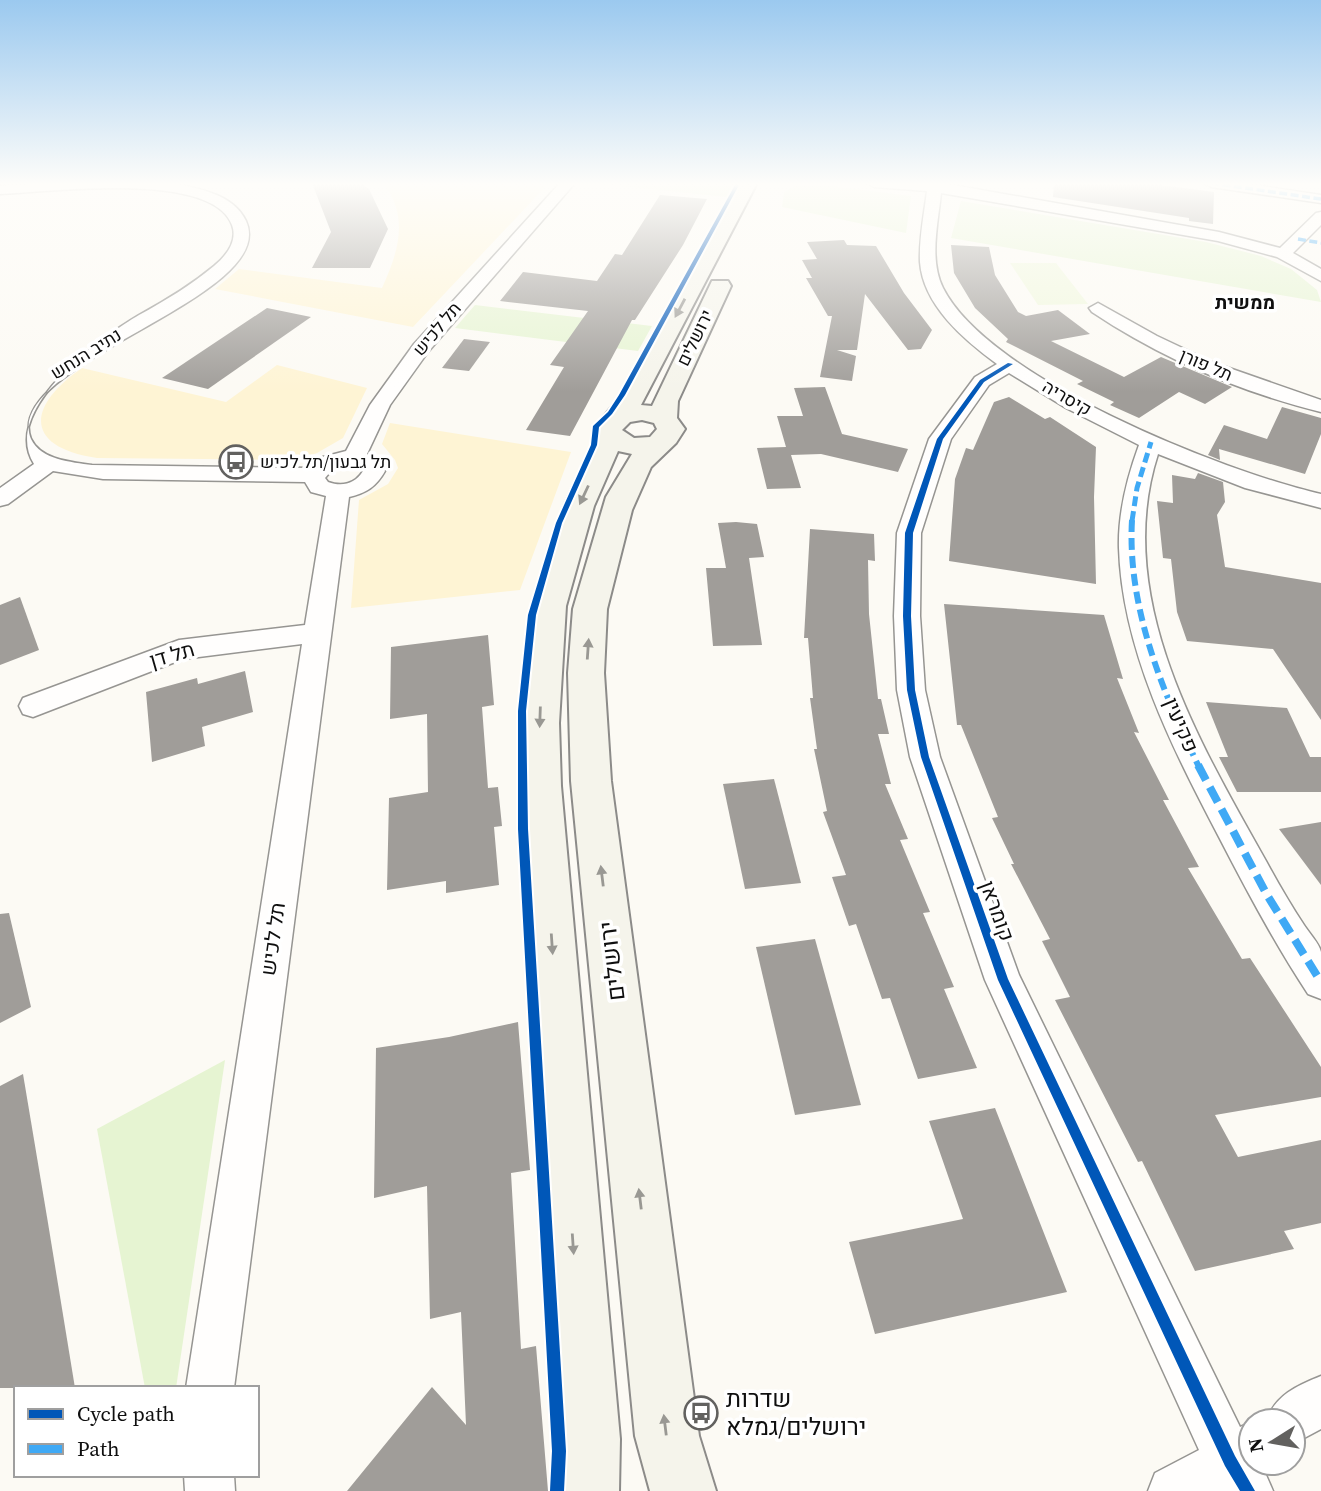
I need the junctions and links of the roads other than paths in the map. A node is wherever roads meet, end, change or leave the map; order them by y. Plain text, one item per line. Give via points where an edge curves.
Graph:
1 (235, 253) edge
2 (506, 253) edge
3 (711, 253) edge
4 (929, 253) edge
5 (1277, 253) edge
6 (1283, 254) joint
7 (728, 271) dead end
8 (1321, 275) edge
9 (1098, 308) dead end
10 (1010, 365) junction
11 (1321, 406) edge
12 (614, 424) junction
13 (661, 431) junction
14 (1151, 442) junction
15 (354, 458) junction
16 (50, 463) junction
17 (327, 483) junction
18 (0, 499) edge
19 (1321, 501) edge
20 (318, 633) junction
21 (33, 706) dead end
22 (1321, 982) edge
23 (211, 1386) edge
24 (1237, 1454) edge
25 (1237, 1468) edge
26 (586, 1491) edge
27 (683, 1491) edge
28 (1173, 1491) edge

1 - 16 street, נתיב הנחש via 219,271 59,369 25,401 17,416 21,443
2 - 15 street, תל לכיש via 421,348 380,405
3 -> 12 main road, ירושלים via 634,397
4 - 10 street, קיסריה via 934,288 950,314
5 - 6 street
6 - 8 street
7 - 13 main road, ירושלים via 665,401
9 - 11 street, תל פורן via 1180,355
10 - 14 street, קיסריה via 1074,404
10 - 24 street, קומראן via 982,381 940,439 909,533 910,666 925,757 1003,980
12 - 13 main road via 612,438 628,446
12 -> 26 main road, ירושלים via 579,506 549,606 540,723 588,1439
27 -> 13 main road, ירושלים via 667,1436 586,720 590,608 603,556 616,510 637,464
14 - 19 street, קיסריה via 1247,482
14 - 22 street, פקיעין via 1136,484 1132,565 1151,650 1203,778
15 - 17 street via 332,461
15 - 17 street via 370,464 372,476 361,486
16 - 17 street, נתיב הנחש via 74,470
16 - 18 street
17 - 20 street, תל לכיש
20 - 21 street, תל דן via 180,650
20 - 23 street, תל לכיש
25 - 28 street

